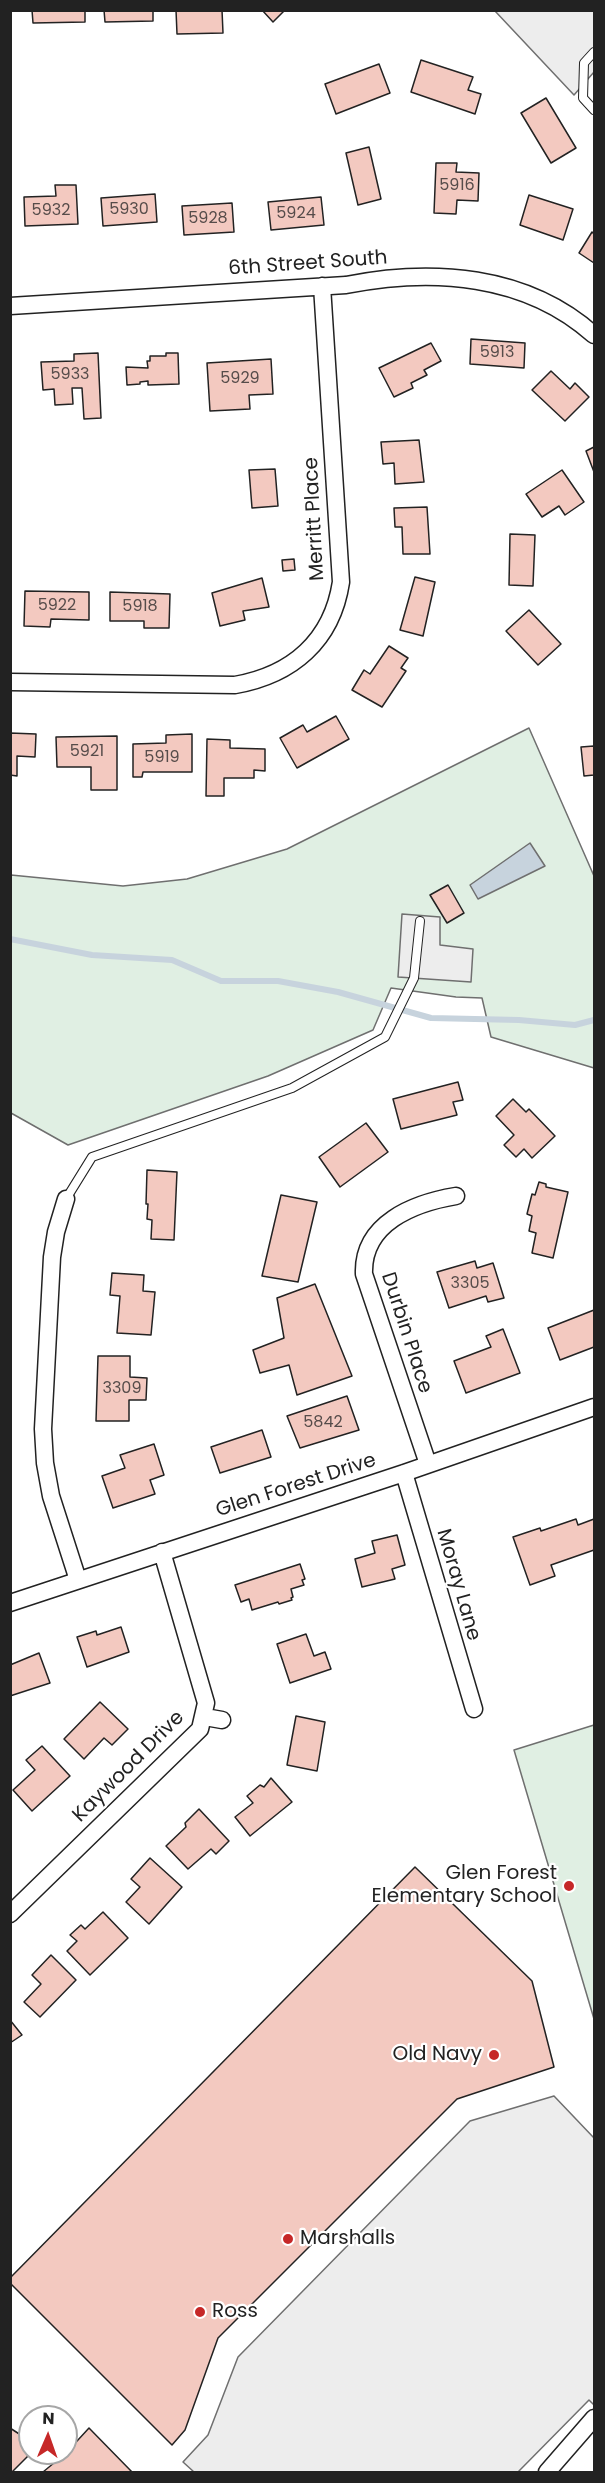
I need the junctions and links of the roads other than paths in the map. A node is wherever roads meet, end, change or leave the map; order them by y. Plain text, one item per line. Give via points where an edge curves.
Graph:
1 (594, 52) edge
2 (594, 110) edge
3 (322, 286) junction
4 (10, 306) edge
5 (594, 335) edge
6 (10, 682) edge
7 (420, 921) dead end
8 (456, 1196) dead end
9 (66, 1199) joint
10 (594, 1407) edge
11 (428, 1464) junction
12 (404, 1473) junction
13 (162, 1552) junction
14 (78, 1580) junction
15 (10, 1603) edge
16 (474, 1709) dead end
17 (205, 1717) junction
18 (222, 1720) dead end
19 (10, 1914) edge
20 (594, 2418) edge
21 (547, 2472) edge

1 - 2 lane via 584,63 583,98
3 - 4 street, 6th Street South
3 - 5 street, 6th Street South via 369,280 472,278 556,306
3 - 6 street, Merritt Place via 341,582 330,621 315,642 282,671 236,685
7 - 9 lane via 414,978 385,1036 292,1088 92,1157
8 - 11 street, Durbin Place via 410,1208 388,1222 373,1239 363,1261 364,1274
9 - 14 street via 52,1257 43,1429 51,1496
10 - 11 street, Glen Forest Drive
11 - 12 street, Glen Forest Drive
12 - 13 street, Glen Forest Drive
12 - 16 street, Moray Lane
13 - 14 street, Glen Forest Drive
13 - 17 street, Kaywood Drive via 206,1703
14 - 15 street, Glen Forest Drive
17 - 18 street
17 - 19 street, Kaywood Drive via 200,1729
20 - 21 street

